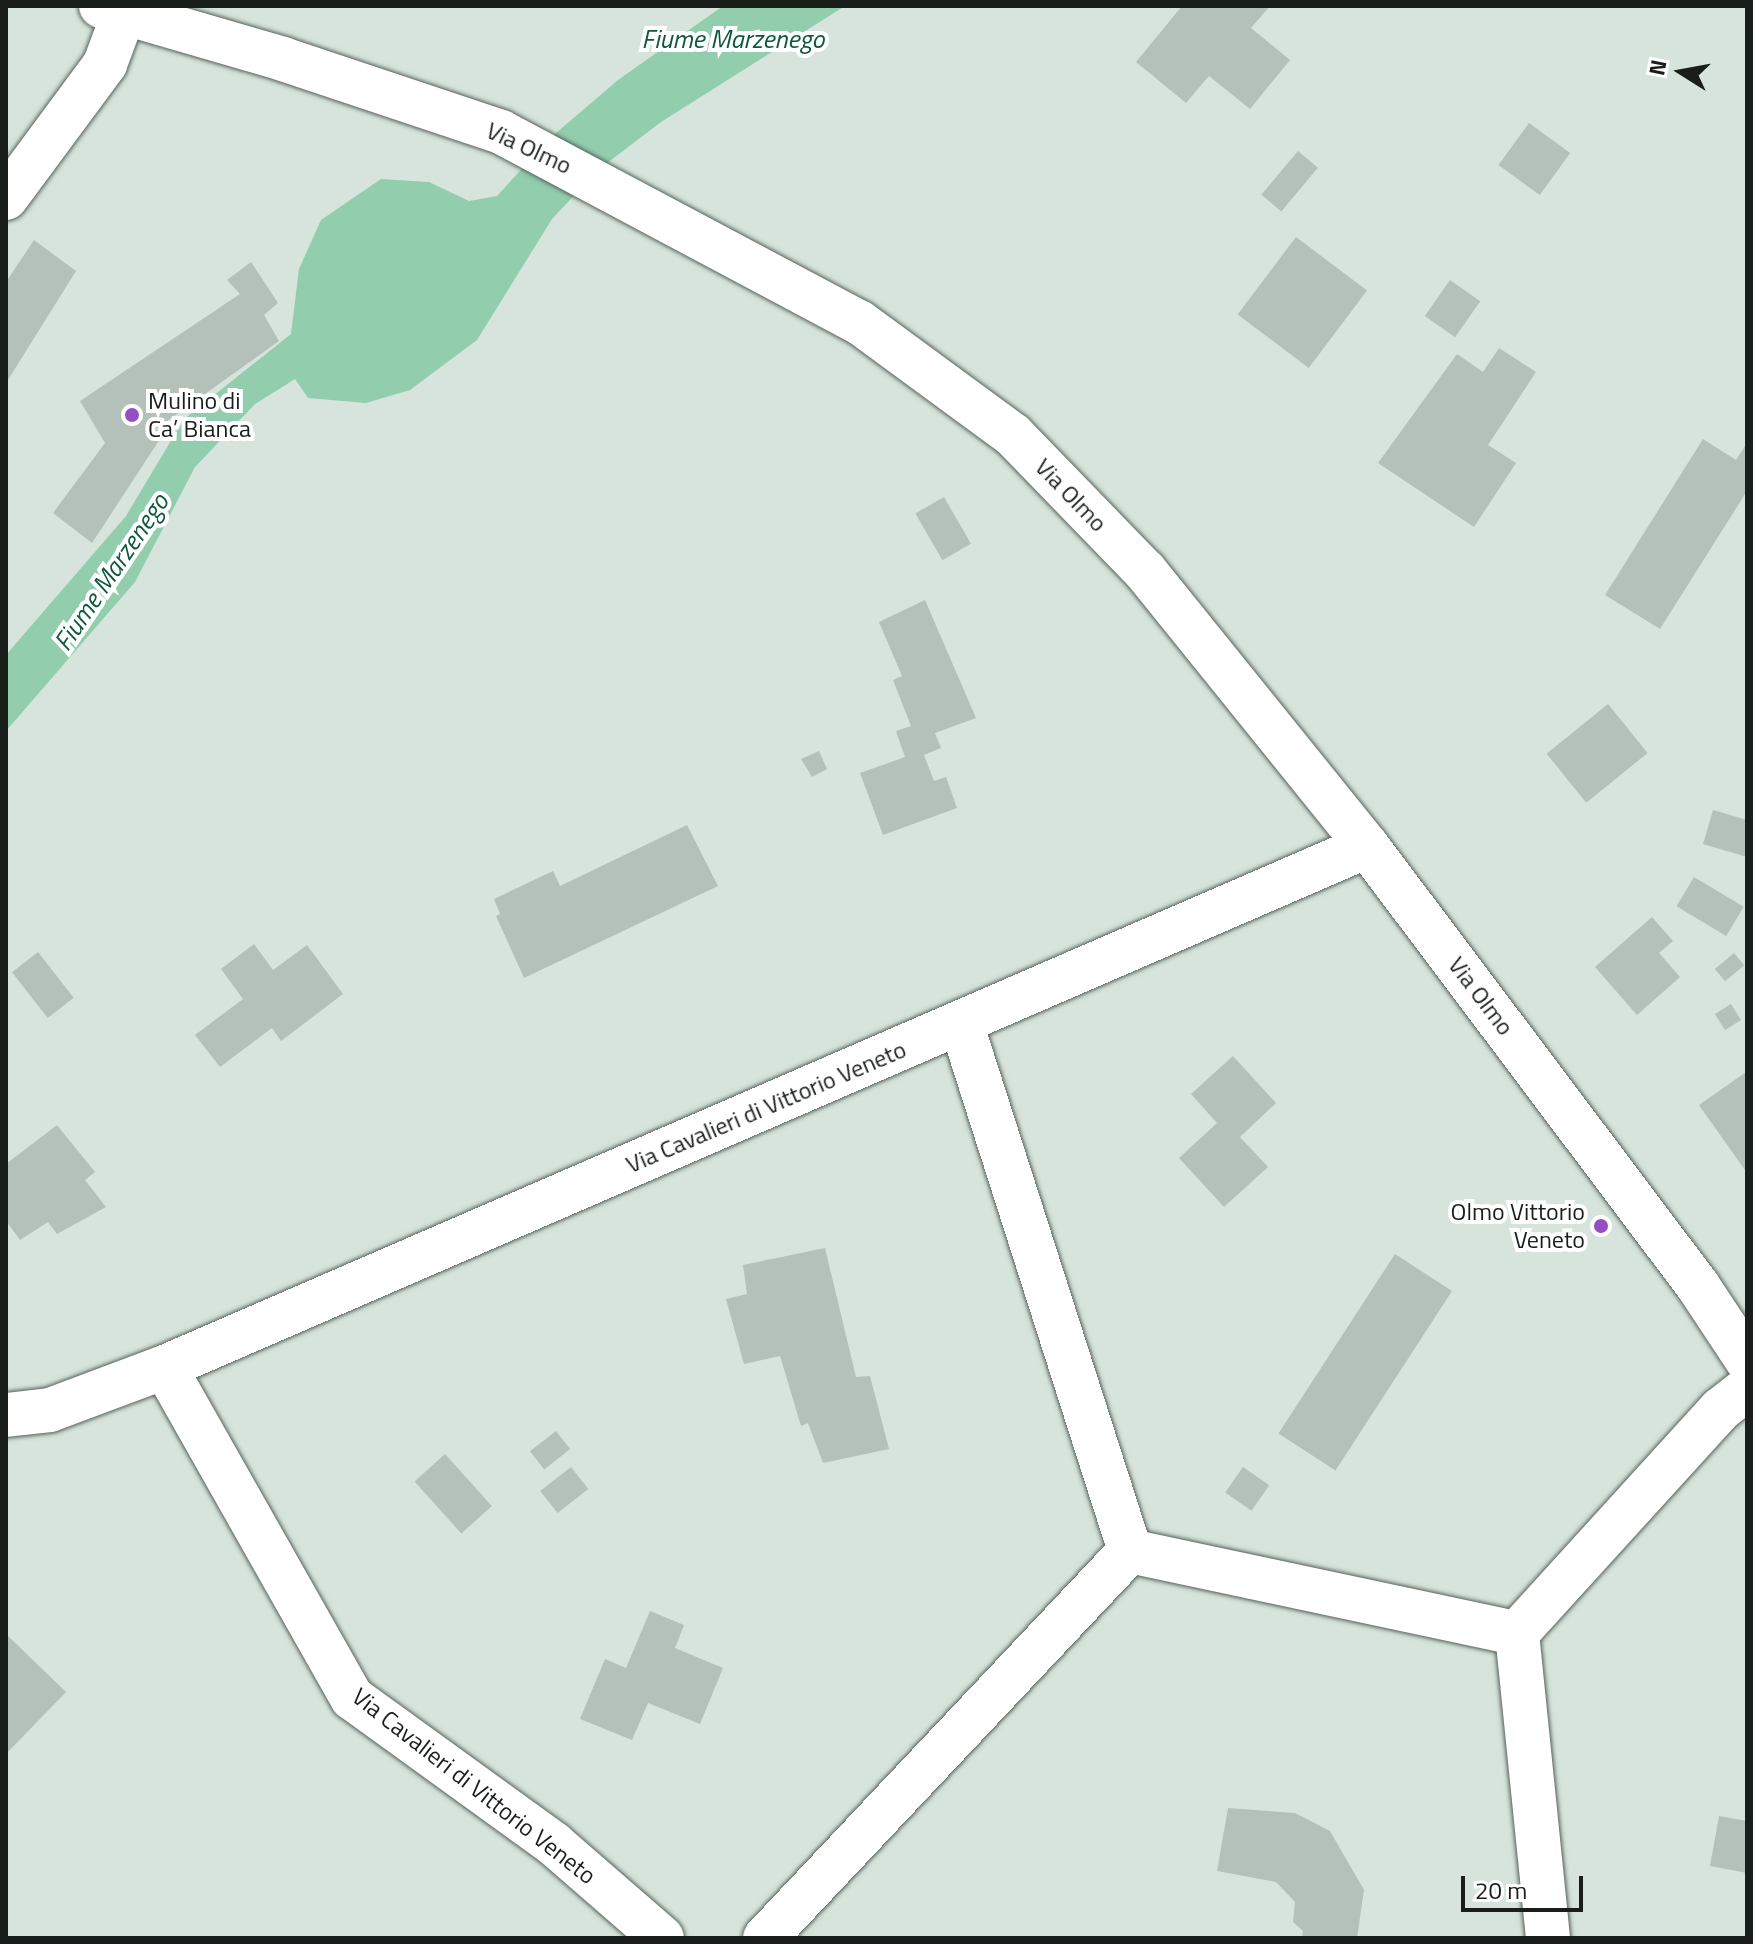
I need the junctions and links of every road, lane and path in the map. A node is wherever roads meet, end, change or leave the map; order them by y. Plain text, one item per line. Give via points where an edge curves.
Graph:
1 (129, 14) edge
2 (6, 198) edge
3 (1367, 846) junction
4 (961, 1023) junction
5 (1747, 1360) edge
6 (165, 1367) junction
7 (1747, 1389) edge
8 (6, 1415) edge
9 (1130, 1551) junction
10 (1517, 1633) junction
11 (662, 1938) edge
12 (765, 1938) edge
13 (1548, 1938) edge

1 - 2 street via 105,64
1 - 3 street, Via Olmo via 501,132 859,322 1013,435 1145,571
3 - 4 street, Via Cavalieri di Vittorio Veneto
3 - 5 street, Via Olmo via 1698,1286
4 - 6 street, Via Cavalieri di Vittorio Veneto
4 - 9 street
6 - 8 street, Via Cavalieri di Vittorio Veneto via 50,1410
6 - 11 street, Via Cavalieri di Vittorio Veneto via 352,1698 554,1844
7 - 10 street via 1721,1409
9 - 10 street
9 - 12 street
10 - 13 street

